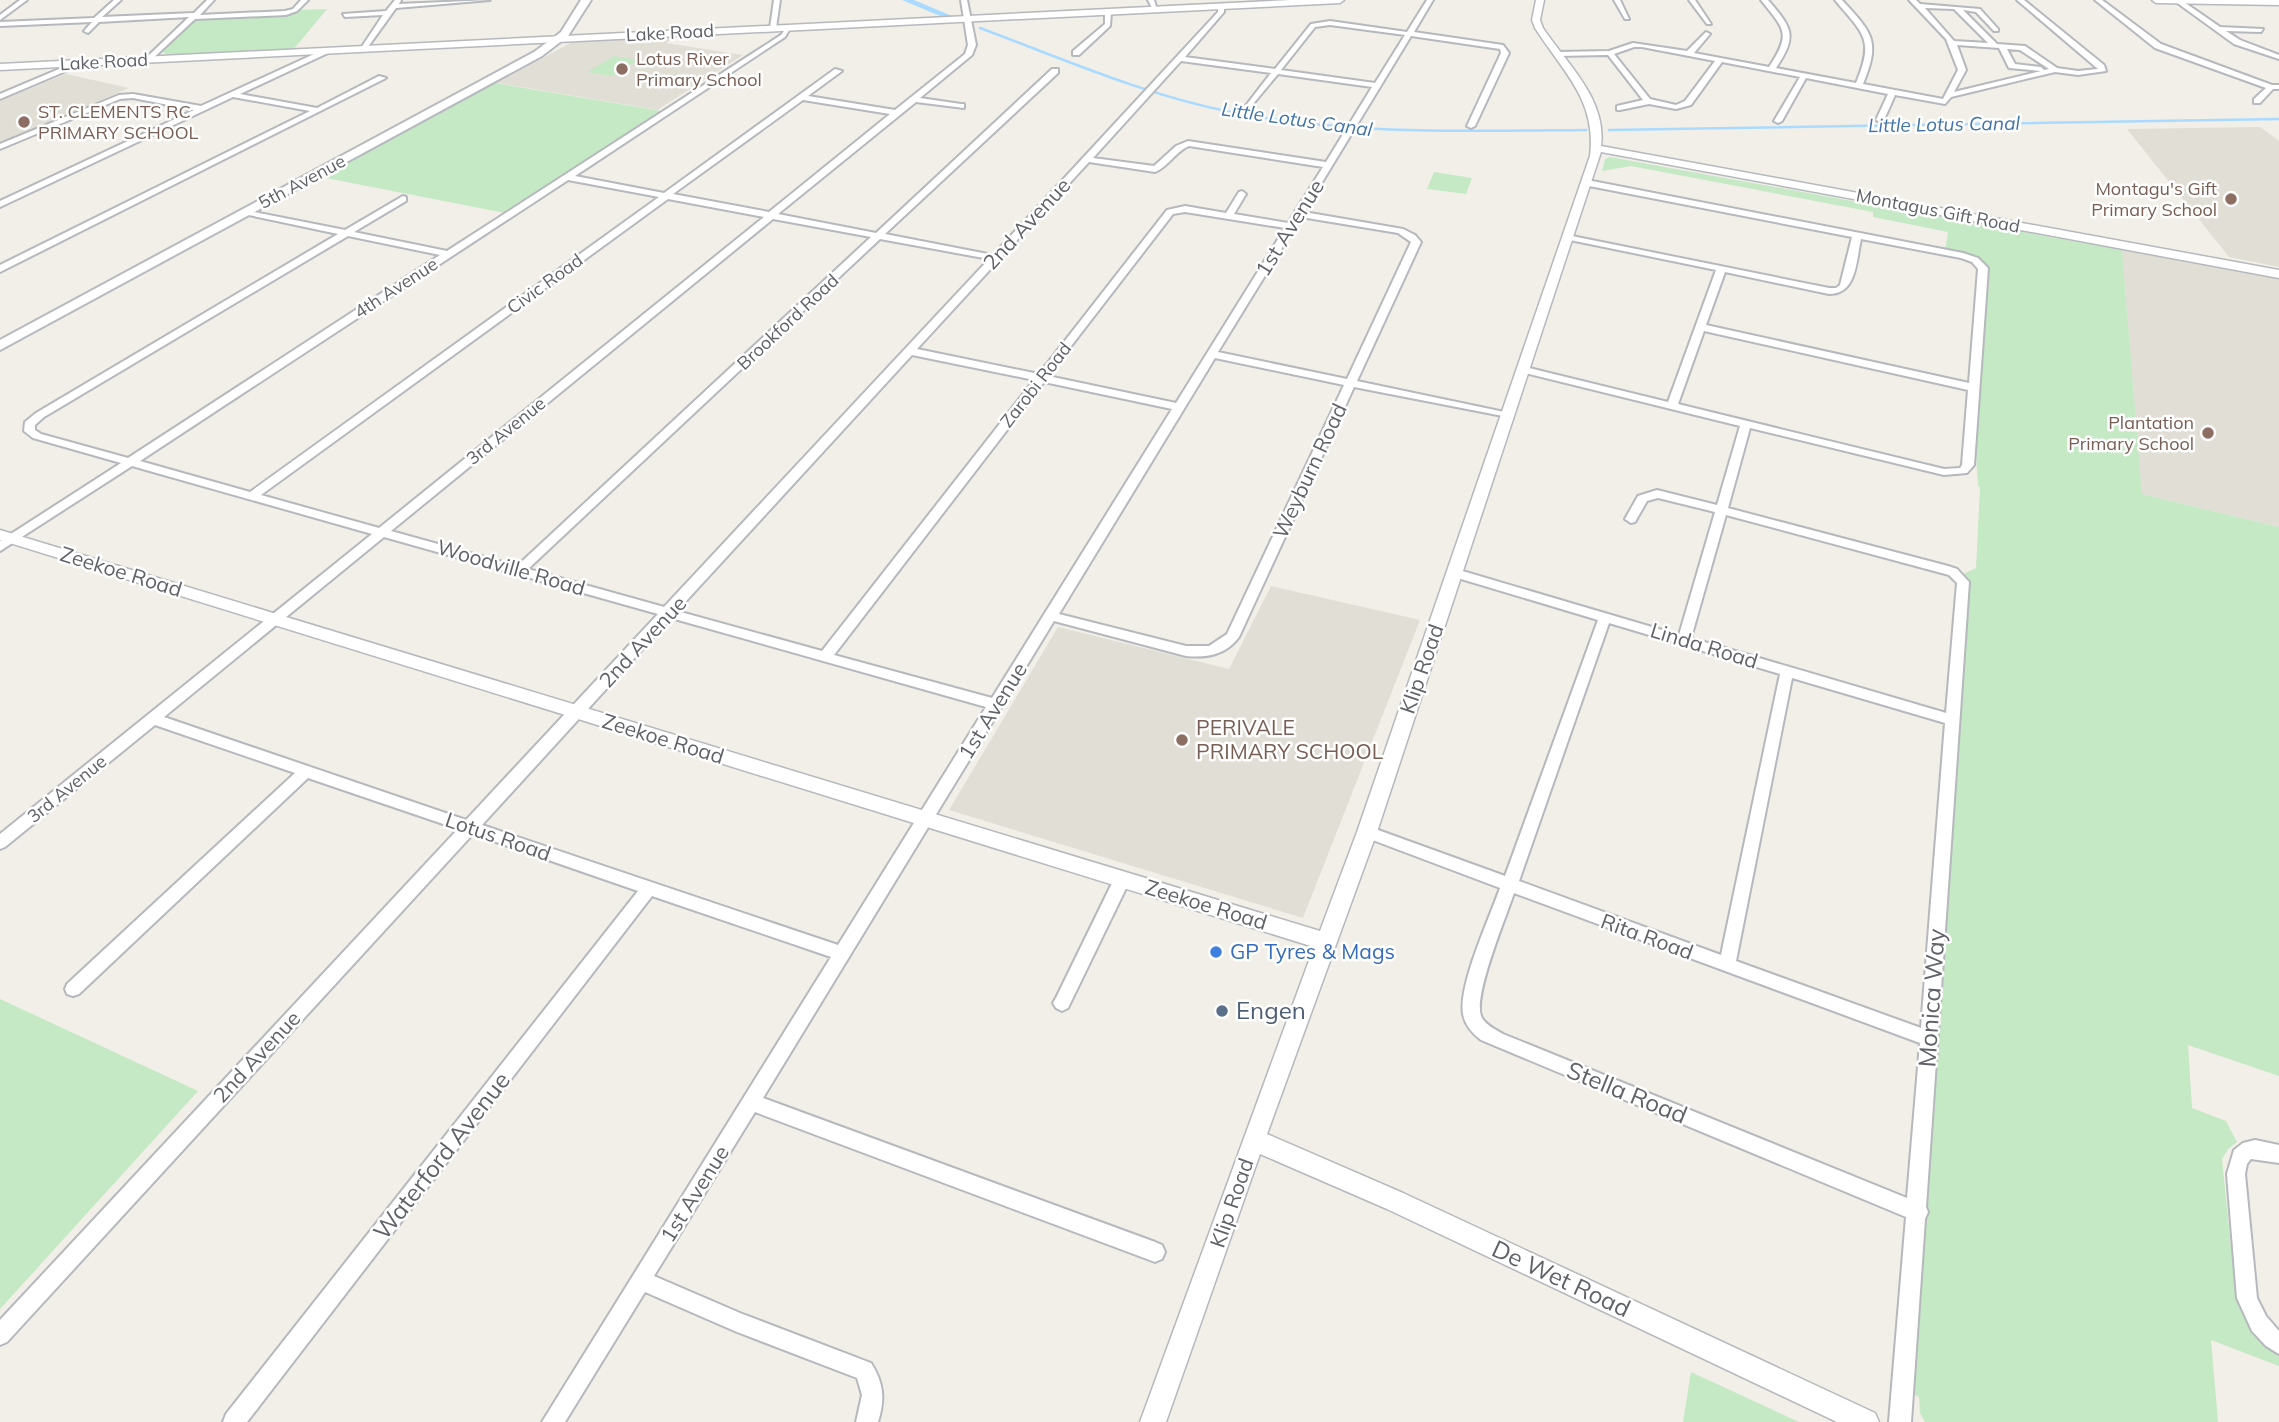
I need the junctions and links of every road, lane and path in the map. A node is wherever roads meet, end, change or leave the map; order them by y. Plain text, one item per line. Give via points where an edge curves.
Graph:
1 (24, 0) edge
2 (118, 0) edge
3 (211, 0) edge
4 (304, 0) edge
5 (486, 0) edge
6 (586, 0) edge
7 (777, 0) edge
8 (964, 0) edge
9 (1339, 0) edge
10 (1430, 0) edge
11 (1540, 0) edge
12 (1617, 0) edge
13 (1692, 0) edge
14 (1764, 0) edge
15 (1838, 0) edge
16 (1912, 0) edge
17 (2020, 0) edge
18 (2098, 0) edge
19 (2155, 0) edge
20 (2178, 1) edge
21 (2279, 2) edge
22 (396, 3) edge
23 (1153, 5) edge
24 (1221, 6) junction
25 (1919, 6) junction
26 (1956, 7) junction
27 (1108, 12) junction
28 (389, 13) junction
29 (345, 15) dead end
30 (195, 16) junction
31 (0, 18) edge
32 (1627, 18) dead end
33 (967, 19) junction
34 (95, 20) junction
35 (1709, 23) dead end
36 (0, 24) edge
37 (773, 28) junction
38 (789, 28) junction
39 (2218, 29) junction
40 (1996, 30) dead end
41 (2262, 30) dead end
42 (88, 31) dead end
43 (1410, 34) junction
44 (1706, 34) dead end
45 (561, 39) junction
46 (1954, 43) junction
47 (1999, 47) junction
48 (362, 49) junction
49 (324, 51) junction
50 (1076, 53) dead end
51 (1610, 53) junction
52 (1558, 54) junction
53 (1689, 54) junction
54 (2279, 57) edge
55 (1179, 58) junction
56 (150, 59) junction
57 (1720, 60) junction
58 (81, 63) junction
59 (0, 67) edge
60 (1771, 70) junction
61 (2052, 70) junction
62 (838, 71) dead end
63 (1055, 71) dead end
64 (1277, 72) junction
65 (1804, 76) junction
66 (382, 78) dead end
67 (1378, 86) junction
68 (1858, 87) junction
69 (2275, 87) edge
70 (1892, 93) junction
71 (234, 95) junction
72 (0, 97) edge
73 (803, 98) junction
74 (1950, 98) junction
75 (914, 99) junction
76 (2257, 101) dead end
77 (1650, 102) junction
78 (961, 106) dead end
79 (1620, 107) dead end
80 (1248, 108) dead end
81 (204, 109) junction
82 (317, 110) junction
83 (897, 113) junction
84 (1880, 120) dead end
85 (1778, 121) dead end
86 (1471, 126) dead end
87 (0, 148) edge
88 (1597, 148) junction
89 (1086, 159) junction
90 (1329, 165) junction
91 (567, 177) junction
92 (1587, 183) junction
93 (1242, 194) dead end
94 (666, 196) junction
95 (403, 199) dead end
96 (0, 204) edge
97 (247, 212) junction
98 (771, 215) junction
99 (1228, 216) junction
100 (1295, 220) junction
101 (345, 233) junction
102 (881, 235) junction
103 (1857, 236) junction
104 (1570, 237) junction
105 (447, 254) junction
106 (996, 258) junction
107 (0, 269) edge
108 (1721, 269) junction
109 (2279, 274) edge
110 (1702, 327) junction
111 (0, 346) edge
112 (910, 351) junction
113 (1213, 354) junction
114 (1525, 370) junction
115 (1041, 379) junction
116 (1352, 383) junction
117 (1975, 388) junction
118 (1672, 405) junction
119 (1180, 407) junction
120 (1509, 416) junction
121 (1746, 424) junction
122 (131, 462) junction
123 (252, 496) junction
124 (1721, 509) junction
125 (1630, 519) dead end
126 (381, 533) junction
127 (4, 541) edge
128 (520, 570) junction
129 (1455, 573) junction
130 (670, 613) junction
131 (1051, 615) junction
132 (1605, 617) junction
133 (275, 619) junction
134 (1684, 640) junction
135 (826, 656) junction
136 (1787, 671) junction
137 (997, 705) junction
138 (577, 712) junction
139 (153, 719) junction
140 (1952, 720) junction
141 (305, 772) junction
142 (926, 819) junction
143 (468, 827) junction
144 (1367, 832) junction
145 (0, 843) edge
146 (1122, 880) junction
147 (1509, 886) junction
148 (648, 889) junction
149 (1327, 942) junction
150 (842, 954) junction
151 (1727, 966) junction
152 (73, 989) dead end
153 (1062, 1003) dead end
154 (1929, 1039) junction
155 (752, 1102) junction
156 (1255, 1140) junction
157 (2279, 1154) edge
158 (1918, 1212) junction
159 (1155, 1252) dead end
160 (641, 1280) junction
161 (0, 1335) edge
162 (2279, 1344) edge
163 (234, 1422) edge
164 (553, 1422) edge
165 (867, 1422) edge
166 (1153, 1422) edge
167 (1866, 1422) edge
168 (1900, 1422) edge

1 - 31 street
2 - 34 street
3 - 30 street
4 - 30 street via 286,13
5 - 22 street
6 - 45 main road, 5th Avenue
7 - 37 street
8 - 33 street, 3rd Avenue
9 - 24 street, Lake Road
10 - 43 street, 1st Avenue
11 - 52 street, Klip Road via 1536,20
12 - 32 street
13 - 35 street
14 - 60 street via 1787,31 1788,45
15 - 68 street via 1868,35 1871,58
16 - 25 street
17 - 61 street via 2102,71
18 - 69 street via 2158,46
19 - 20 street
20 - 21 street
20 - 39 street
22 - 28 street
23 - 24 street, Lake Road
23 - 27 street, Lake Road
24 - 55 street, 2nd Avenue via 1221,12
25 - 26 street
25 - 46 street
26 - 40 street via 1978,10
26 - 47 street
27 - 33 street, Lake Road
27 - 50 street via 1108,25
28 - 29 street
28 - 48 street
30 - 34 street
30 - 56 street
33 - 38 street, Lake Road
33 - 75 street, 3rd Avenue via 971,51
34 - 36 street
34 - 42 street
37 - 38 street, Lake Road
37 - 45 street, Lake Road
38 - 91 street, 4th Avenue
39 - 41 street
39 - 54 street via 2242,44
43 - 64 street via 1318,24
43 - 67 street, 1st Avenue
43 - 86 street via 1506,50
44 - 53 street
45 - 48 street, Lake Road
45 - 97 main road, 5th Avenue
46 - 47 street
46 - 74 street via 1962,70
47 - 61 street via 2026,49
47 - 61 street via 2012,66
48 - 49 street, Lake Road
49 - 56 street, Lake Road
49 - 71 street
51 - 52 street
51 - 53 street via 1638,44
51 - 77 street
52 - 88 street, Klip Road via 1583,89 1597,129
53 - 57 street
55 - 64 street
55 - 89 street, 2nd Avenue
56 - 58 street, Lake Road
57 - 60 street
57 - 77 street via 1688,103 1675,107
58 - 59 street, Lake Road
58 - 72 street
60 - 65 street
61 - 74 street
62 - 73 street, Civic Road
63 - 102 street, Brookford Road
64 - 67 street
64 - 80 street
65 - 68 street
65 - 85 street
66 - 82 street
67 - 90 street, 1st Avenue
68 - 70 street
69 - 76 street
70 - 74 street via 1936,102
70 - 84 street
71 - 81 street
71 - 82 street
73 - 83 street
73 - 94 street, Civic Road
75 - 78 street
75 - 83 street, 3rd Avenue
77 - 79 street
81 - 87 street via 119,97
81 - 96 street
82 - 107 street
83 - 98 street, 3rd Avenue
88 - 92 street, Klip Road
88 - 109 street, Montagus Gift Road
89 - 90 street via 1155,169 1188,143
89 - 106 street, 2nd Avenue
90 - 100 street, 1st Avenue
91 - 94 street
91 - 105 street, 4th Avenue
92 - 103 street
92 - 104 street, Klip Road
93 - 99 street
94 - 98 street
94 - 123 street, Civic Road
95 - 101 street
97 - 101 street
97 - 111 main road, 5th Avenue
98 - 102 street
98 - 126 street, 3rd Avenue
99 - 100 street, Zarobi Road
99 - 115 street, Zarobi Road via 1185,209 1170,212
100 - 113 street, 1st Avenue
100 - 116 street, Weyburn Road via 1400,231 1415,239
101 - 105 street
101 - 122 street, Woodville Road via 40,415 29,428 32,434
102 - 106 street
102 - 128 street, Brookford Road
103 - 108 street via 1845,286 1838,291
103 - 117 street via 1979,262 1983,268
104 - 108 street
104 - 114 street, Klip Road
105 - 122 street, 4th Avenue
106 - 112 street, 2nd Avenue
108 - 110 street
110 - 117 street
110 - 118 street
112 - 115 street
112 - 130 street, 2nd Avenue
113 - 116 street
113 - 119 street, 1st Avenue
114 - 118 street
114 - 120 street, Klip Road
115 - 119 street
115 - 135 street, Zarobi Road
116 - 120 street
116 - 131 street, Weyburn Road via 1237,629 1224,646 1204,653 1186,651
117 - 121 street via 1969,461 1963,471 1944,472
118 - 121 street
119 - 131 street, 1st Avenue
120 - 129 street, Klip Road
121 - 124 street
122 - 123 street, Woodville Road
122 - 127 street, 4th Avenue
123 - 126 street, Woodville Road
124 - 125 street via 1657,494 1642,499
124 - 134 street
124 - 140 street, Monica Way via 1958,576 1963,582
126 - 128 street, Woodville Road
126 - 133 street, 3rd Avenue
127 - 133 street, Zeekoe Road
128 - 130 street, Woodville Road
129 - 132 street, Linda Road
129 - 144 street, Klip Road
130 - 135 street, Woodville Road
130 - 138 street, 2nd Avenue
131 - 137 street, 1st Avenue
132 - 134 street, Linda Road
132 - 147 street, Stella Road
133 - 138 street, Zeekoe Road
133 - 139 street, 3rd Avenue
134 - 136 street, Linda Road
135 - 137 street, Woodville Road
136 - 140 street, Linda Road
136 - 151 street
137 - 142 street, 1st Avenue
138 - 142 street, Zeekoe Road
138 - 143 street, 2nd Avenue
139 - 141 street, Lotus Road
139 - 145 street, 3rd Avenue
140 - 154 street, Monica Way
141 - 143 street, Lotus Road
141 - 152 street
142 - 146 street, Zeekoe Road
142 - 150 street, 1st Avenue
143 - 148 street, Lotus Road
143 - 161 street, 2nd Avenue
144 - 147 street, Rita Road
144 - 149 street, Klip Road
146 - 149 street, Zeekoe Road
146 - 153 street
147 - 151 street, Rita Road
147 - 158 street, Stella Road via 1474,984 1470,1011 1483,1032
148 - 150 street, Lotus Road
148 - 163 street, Waterford Avenue
149 - 156 street, Klip Road
150 - 155 street, 1st Avenue
151 - 154 street, Rita Road
154 - 158 street, Monica Way
155 - 159 street
155 - 160 street, 1st Avenue
156 - 166 street, Klip Road
156 - 167 street, De Wet Road
157 - 162 street via 2253,1148 2243,1152 2237,1159 2236,1174 2247,1298 2262,1329
158 - 168 street, Monica Way
160 - 164 street, 1st Avenue
160 - 165 street via 864,1370 874,1399

